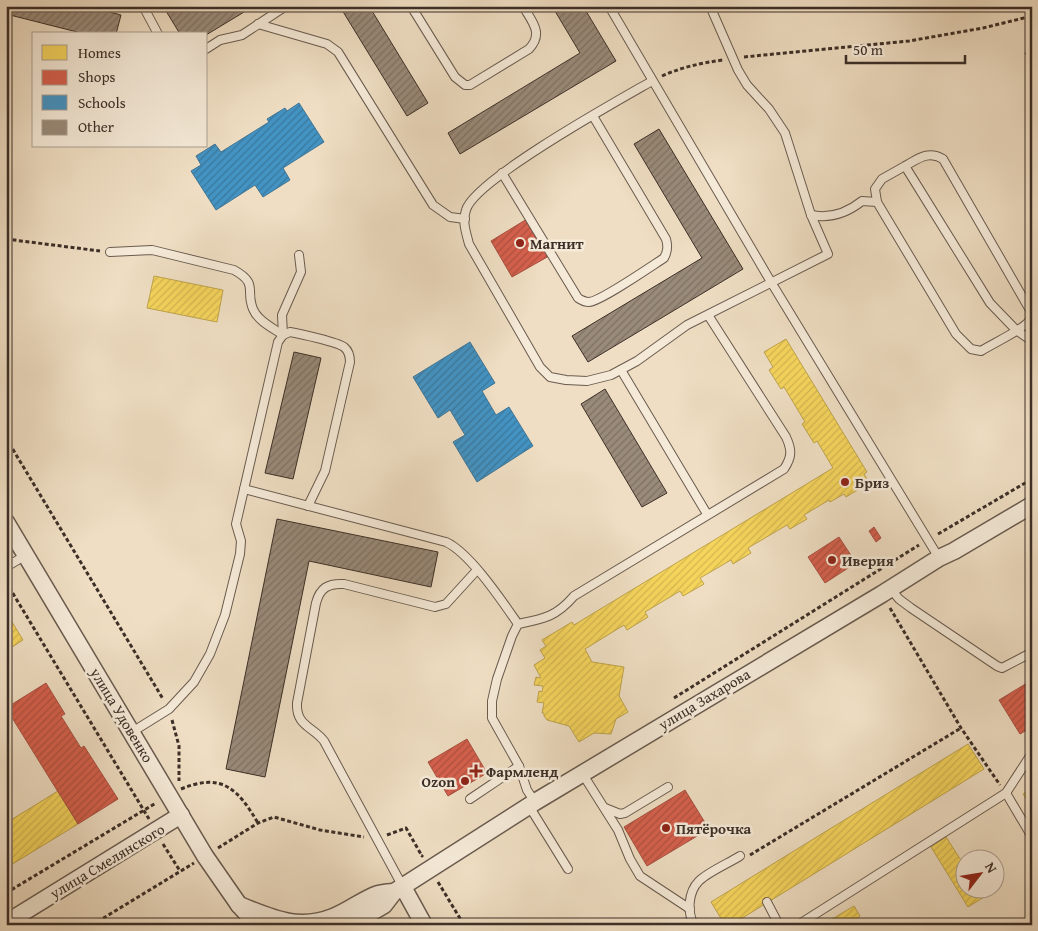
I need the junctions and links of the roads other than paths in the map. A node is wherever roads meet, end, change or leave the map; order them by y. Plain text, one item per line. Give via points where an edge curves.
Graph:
1 (142, 6) edge
2 (286, 6) edge
3 (412, 6) edge
4 (523, 6) edge
5 (608, 6) edge
6 (710, 6) edge
7 (258, 24) junction
8 (157, 32) edge
9 (208, 48) edge
10 (652, 81) junction
11 (593, 116) junction
12 (904, 166) junction
13 (502, 173) junction
14 (878, 202) junction
15 (811, 215) junction
16 (465, 219) junction
17 (110, 252) road end
18 (299, 255) dead end
19 (771, 282) junction
20 (708, 315) junction
21 (1016, 330) junction
22 (283, 334) junction
23 (1032, 341) edge
24 (621, 370) junction
25 (244, 489) junction
26 (1032, 505) edge
27 (308, 506) junction
28 (707, 514) junction
29 (6, 522) edge
30 (26, 555) junction
31 (939, 558) junction
32 (6, 567) edge
33 (477, 570) junction
34 (886, 591) junction
35 (518, 624) junction
36 (1032, 655) edge
37 (132, 732) junction
38 (1032, 753) edge
39 (519, 766) junction
40 (582, 773) junction
41 (668, 786) dead end
42 (1006, 793) junction
43 (470, 798) dead end
44 (532, 804) junction
45 (605, 808) junction
46 (181, 815) junction
47 (1032, 838) edge
48 (741, 858) road end
49 (568, 869) dead end
50 (392, 891) junction
51 (767, 902) dead end
52 (239, 906) junction
53 (690, 909) junction
54 (6, 922) edge
55 (257, 925) edge
56 (298, 925) edge
57 (350, 925) edge
58 (424, 925) edge
59 (694, 925) edge
60 (779, 925) edge
61 (798, 925) edge

1 - 8 lane
2 - 7 lane
3 - 4 lane via 455,77 470,85 534,44 538,36
5 - 10 lane
6 - 15 lane via 747,85 785,133
7 - 9 lane via 242,35 220,40
7 - 16 lane via 333,47 433,205 450,217
10 - 11 lane
10 - 19 lane
11 - 13 lane
11 - 13 lane via 666,239 664,258 596,300 586,302 578,298
12 - 14 lane via 882,180 875,189
12 - 21 lane via 990,303
12 - 21 lane via 928,154 942,159 1028,304 1030,320
13 - 16 lane via 474,196 466,209
14 - 15 lane via 862,201 832,217
14 - 21 lane via 965,344 981,351
15 - 19 lane via 828,254
16 - 24 lane via 469,244 540,367 550,377 587,381
17 - 22 lane via 152,250 234,270 245,276 251,287 253,310 265,323
18 - 22 lane via 301,272 282,315
19 - 20 lane
19 - 31 lane
20 - 24 lane via 687,325
20 - 28 lane via 786,437 792,453 784,469
21 - 23 lane
22 - 25 lane via 278,342
22 - 27 lane via 294,333 342,346 350,357 325,471
24 - 28 lane
25 - 27 lane
25 - 37 lane via 236,524 241,541 240,554 225,614 210,654 194,682 169,709
26 - 31 street, улица Захарова
27 - 33 lane via 446,542 461,552
28 - 35 lane via 574,596 553,615
29 - 30 street, улица Удовенко
30 - 32 lane
30 - 37 street, улица Удовенко
31 - 34 street, улица Захарова
33 - 35 lane
33 - 50 lane via 446,604 435,607 344,584 334,583 318,594 297,714 301,722 324,741
34 - 36 lane via 997,666 1002,668
34 - 40 street, улица Захарова
35 - 39 lane via 497,679 492,718
37 - 46 street, улица Удовенко
38 - 42 lane
39 - 43 lane
39 - 44 lane
40 - 44 street, улица Захарова
40 - 45 lane
41 - 45 lane via 625,813
42 - 47 lane
42 - 61 lane
44 - 49 lane
44 - 50 street, улица Захарова via 426,863
45 - 53 lane via 640,876
46 - 52 street, улица Удовенко
46 - 54 street, улица Смелянского
48 - 53 lane via 698,882 689,900
50 - 56 street via 333,917
50 - 57 street via 384,905
50 - 58 street
51 - 60 lane
52 - 55 street, улица Удовенко
52 - 56 street
53 - 59 lane

